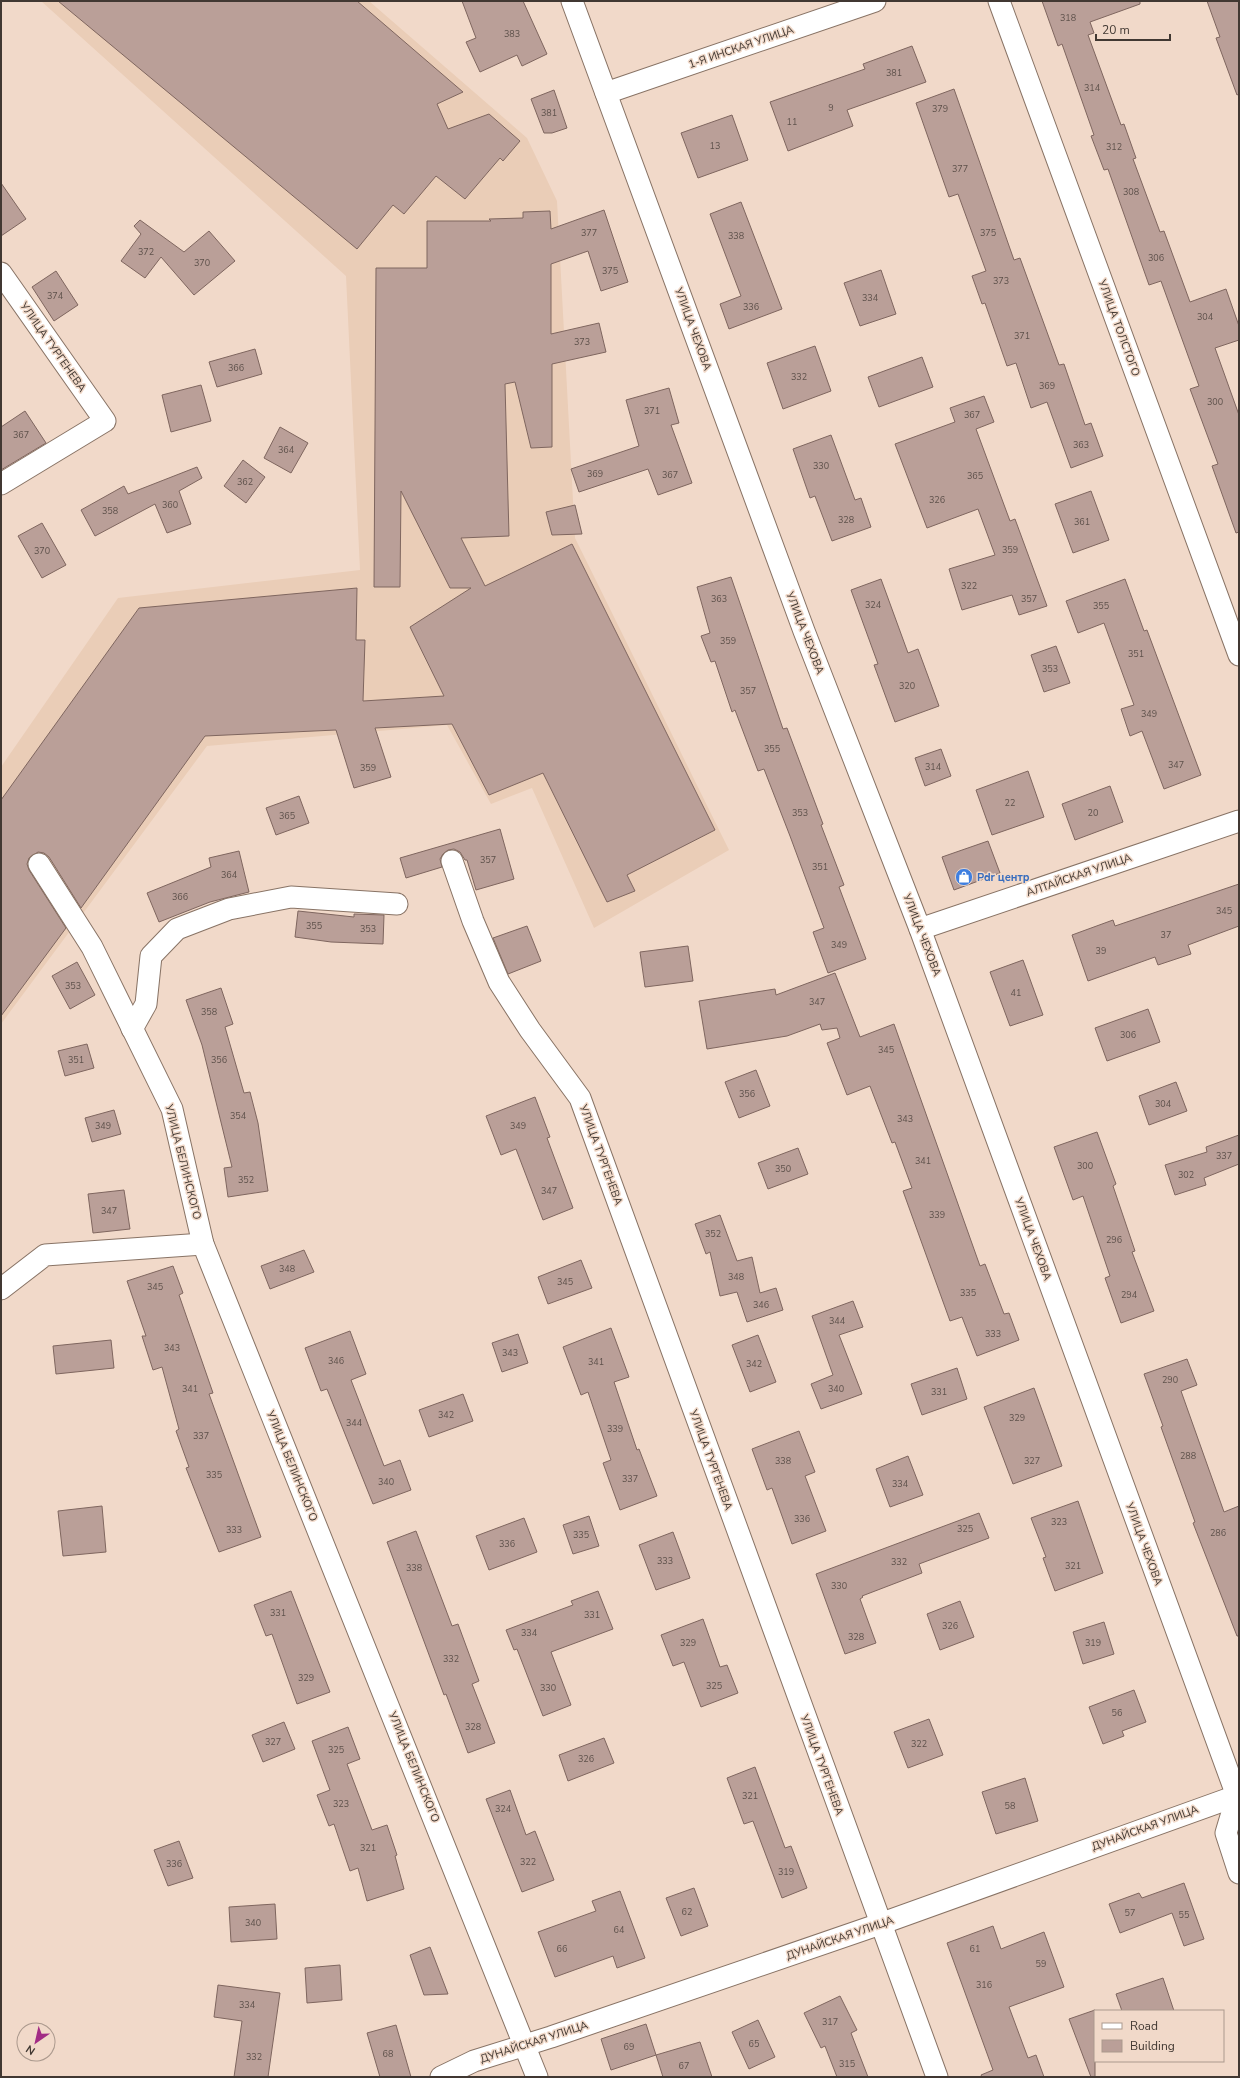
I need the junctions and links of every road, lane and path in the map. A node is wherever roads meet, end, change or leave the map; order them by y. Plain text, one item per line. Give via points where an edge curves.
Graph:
1 (572, 1) edge
2 (875, 1) edge
3 (999, 1) edge
4 (606, 93) junction
5 (1, 273) edge
6 (1, 484) edge
7 (1239, 655) edge
8 (1239, 821) edge
9 (452, 861) dead end
10 (39, 864) dead end
11 (397, 904) dead end
12 (920, 929) junction
13 (132, 1029) junction
14 (203, 1244) junction
15 (1, 1289) edge
16 (1238, 1795) edge
17 (1239, 1873) edge
18 (880, 1924) junction
19 (526, 2045) junction
20 (441, 2077) edge
21 (537, 2077) edge
22 (937, 2077) edge

1 - 4 street, УЛИЦА ЧЕХОВА
2 - 4 street, 1-Я ИНСКАЯ УЛИЦА
3 - 7 street, УЛИЦА ТОЛСТОГО
4 - 12 street, УЛИЦА ЧЕХОВА via 804,631
5 - 6 street, УЛИЦА ТУРГЕНЕВА via 105,421
8 - 12 street, АЛТАЙСКАЯ УЛИЦА
9 - 18 street, УЛИЦА ТУРГЕНЕВА via 473,921 499,982 530,1030 580,1098
10 - 13 street, УЛИЦА БЕЛИНСКОГО via 92,947
11 - 13 street via 292,897 229,909 177,929 151,956 146,1004
12 - 16 street, УЛИЦА ЧЕХОВА
13 - 14 street, УЛИЦА БЕЛИНСКОГО via 172,1109
14 - 15 street via 45,1255
14 - 19 street, УЛИЦА БЕЛИНСКОГО
16 - 17 street via 1226,1833
16 - 18 street, ДУНАЙСКАЯ УЛИЦА
18 - 19 street, ДУНАЙСКАЯ УЛИЦА
18 - 22 street, УЛИЦА ТУРГЕНЕВА
19 - 20 street, ДУНАЙСКАЯ УЛИЦА via 474,2061
19 - 21 street, УЛИЦА БЕЛИНСКОГО

